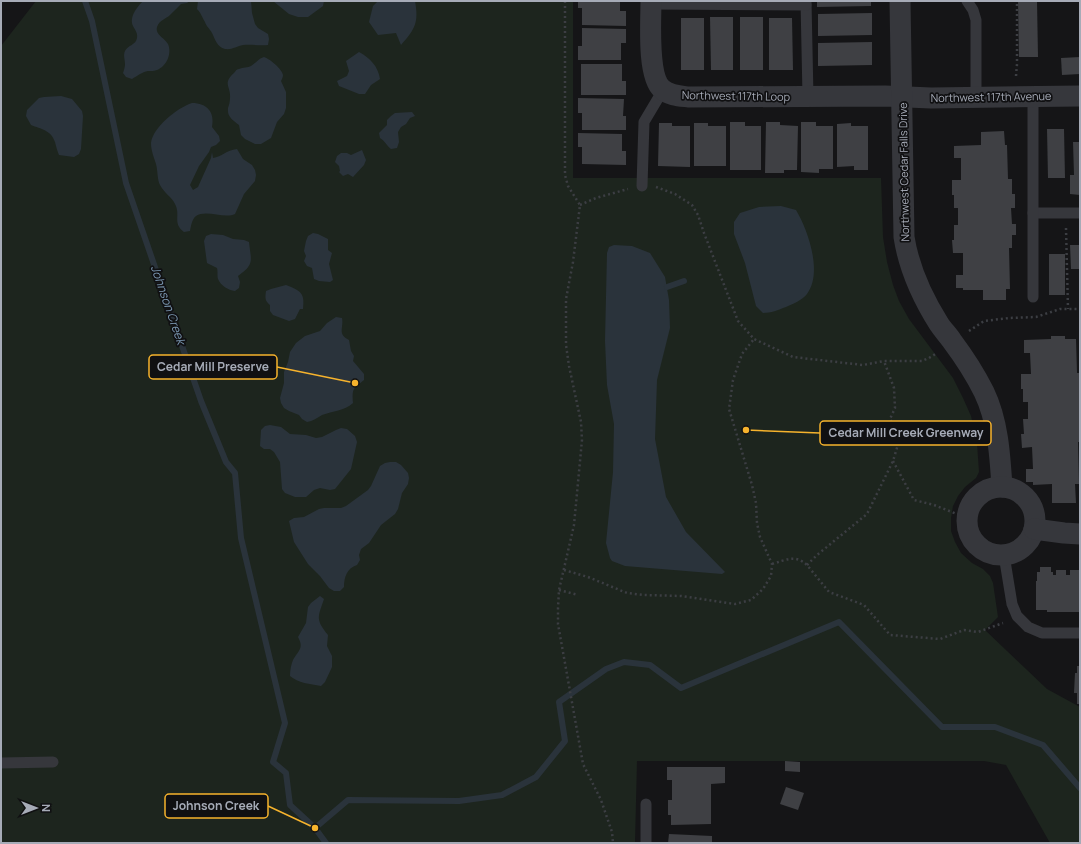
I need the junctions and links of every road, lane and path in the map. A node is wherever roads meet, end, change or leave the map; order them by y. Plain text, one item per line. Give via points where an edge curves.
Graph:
1 (565, 1) edge
2 (900, 1) edge
3 (967, 1) edge
4 (1016, 1) edge
5 (651, 2) edge
6 (806, 3) edge
7 (1016, 78) dead end
8 (662, 90) junction
9 (1080, 96) edge
10 (808, 97) junction
11 (902, 97) junction
12 (976, 97) junction
13 (1033, 97) junction
14 (642, 186) dead end
15 (1032, 213) junction
16 (1065, 213) junction
17 (1080, 213) edge
18 (704, 233) dead end
19 (1033, 297) dead end
20 (1068, 309) junction
21 (1080, 309) edge
22 (754, 339) junction
23 (953, 342) junction
24 (884, 361) junction
25 (893, 461) junction
26 (1002, 487) junction
27 (967, 518) junction
28 (1034, 529) junction
29 (1080, 534) edge
30 (1004, 555) junction
31 (772, 564) junction
32 (807, 565) junction
33 (564, 570) junction
34 (559, 590) junction
35 (578, 595) dead end
36 (1017, 616) junction
37 (1080, 634) edge
38 (54, 762) dead end
39 (1, 763) edge
40 (646, 804) dead end
41 (613, 843) edge
42 (646, 843) edge

1 - 33 path via 565,175 568,186 580,205 566,299 566,345 581,422 582,440 574,525
2 - 11 street, Northwest Cedar Falls Drive
3 - 12 lane via 976,20
4 - 7 path
5 - 6 lane
5 - 8 street via 652,67
6 - 10 lane
8 - 10 street, Northwest 117th Loop via 673,95 689,97
8 - 14 lane via 644,122
9 - 13 street, Northwest 117th Avenue
10 - 11 street, Northwest 117th Loop
11 - 12 street, Northwest 117th Avenue
11 - 23 street, Northwest Cedar Falls Drive via 904,237 907,254 913,274 928,304
12 - 13 street, Northwest 117th Avenue
13 - 15 lane
15 - 16 lane
15 - 19 lane
16 - 17 lane
16 - 20 path
18 - 22 path via 738,320
20 - 21 path
20 - 23 path via 1036,317 984,322
22 - 24 path via 793,357 863,365
22 - 31 path via 742,354 733,380 728,409 752,484 760,537
23 - 24 path via 922,361
23 - 26 street, Northwest Cedar Falls Drive via 985,394 998,442
24 - 25 path via 894,388 895,408 890,419 900,438
25 - 27 path via 914,500
25 - 32 path via 867,514
26 - 27 street via 993,488 978,496 972,502
26 - 28 street via 1018,492 1027,500 1035,520
27 - 30 street via 967,527 974,542 987,553
28 - 29 street
28 - 30 street via 1026,544
30 - 36 lane via 1012,604
31 - 32 path via 793,558
31 - 33 path via 771,576 763,589 751,600 735,604 681,596 627,593
32 - 36 path via 829,592 864,605 890,635 940,639 964,630 978,632
33 - 34 path
34 - 35 path
34 - 41 path via 558,624 583,764 601,800
36 - 37 lane via 1028,627 1042,633
38 - 39 lane
40 - 42 lane

